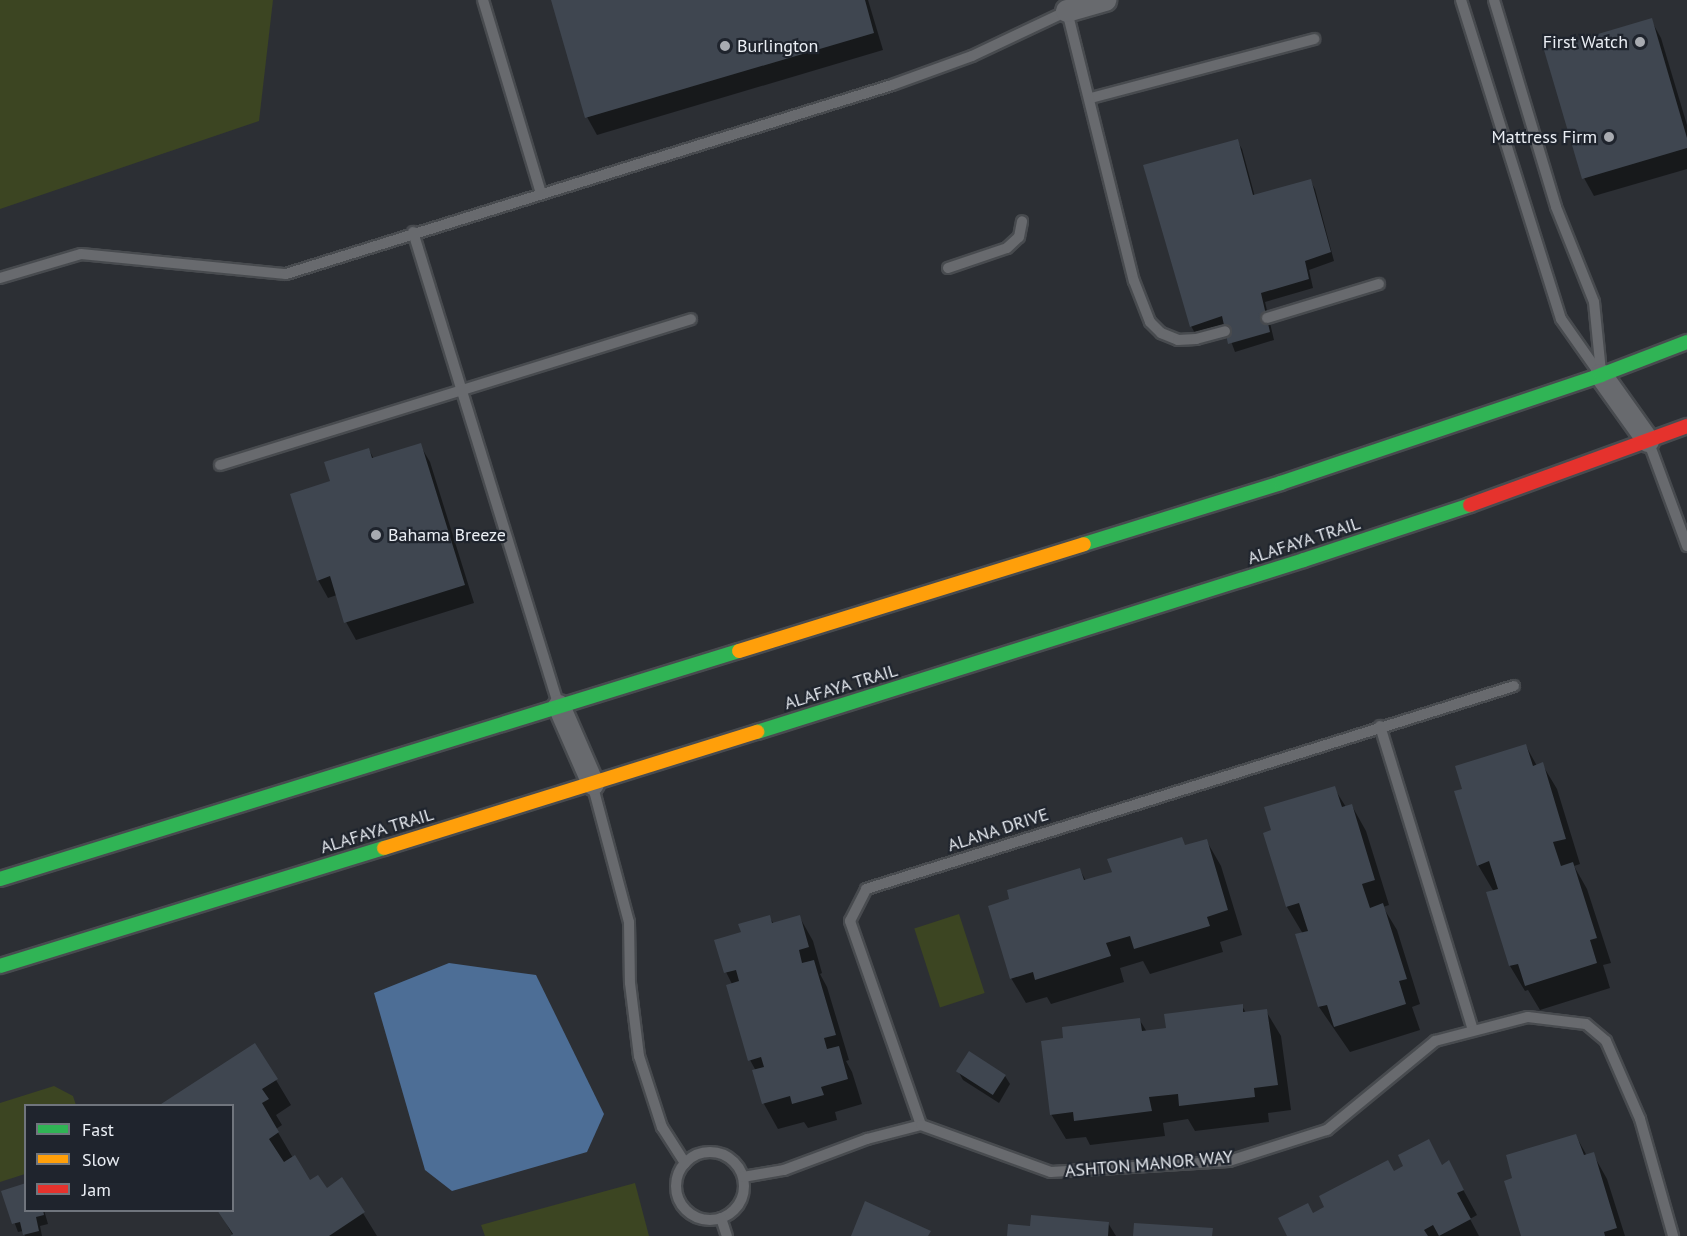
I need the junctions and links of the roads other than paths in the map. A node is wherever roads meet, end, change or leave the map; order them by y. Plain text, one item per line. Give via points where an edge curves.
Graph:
1 (483, 0) edge
2 (1105, 0) edge
3 (1461, 0) edge
4 (1494, 0) edge
5 (1067, 11) junction
6 (1314, 39) dead end
7 (1091, 98) junction
8 (541, 193) junction
9 (1022, 221) dead end
10 (413, 232) junction
11 (948, 268) dead end
12 (0, 278) edge
13 (1379, 284) dead end
14 (1268, 318) dead end
15 (691, 319) dead end
16 (1225, 331) dead end
17 (1687, 342) edge
18 (1601, 375) junction
19 (462, 391) junction
20 (1687, 426) edge
21 (1648, 441) junction
22 (220, 465) dead end
23 (1687, 546) edge
24 (1514, 686) dead end
25 (559, 706) junction
26 (1380, 726) junction
27 (593, 784) junction
28 (0, 879) edge
29 (0, 966) edge
30 (1473, 1030) junction
31 (921, 1125) junction
32 (685, 1163) junction
33 (743, 1178) junction
34 (721, 1218) junction
35 (727, 1235) edge
36 (1674, 1236) edge

1 - 8 lane
2 - 5 street
3 - 18 lane via 1561,319
4 - 18 lane via 1556,207 1594,302
5 - 7 lane
5 - 8 lane via 972,56 892,85
6 - 7 lane
7 - 16 lane via 1134,281 1150,322 1161,333 1178,340
8 - 10 lane
9 - 11 lane via 1019,237 1007,248
10 - 12 lane via 286,274 81,254
10 - 19 lane
13 - 14 lane
15 - 19 lane
17 - 18 main road
18 - 21 street
18 - 25 main road via 1281,483
19 - 22 lane
19 - 25 lane
20 - 21 main road, ALAFAYA TRAIL
21 - 23 lane
21 - 27 main road, ALAFAYA TRAIL via 1305,560
24 - 26 lane, ALANA DRIVE
25 - 27 street
25 - 28 main road
26 - 30 lane
26 - 31 lane, ALANA DRIVE via 866,889 850,921
27 - 29 main road, ALAFAYA TRAIL
27 - 32 lane via 629,922 630,983 639,1056 662,1127
30 - 31 lane, ASHTON MANOR WAY via 1435,1041 1327,1130 1229,1161 1051,1172
30 - 36 lane, ASHTON MANOR WAY via 1528,1017 1586,1024 1606,1041 1640,1119
31 - 33 lane via 867,1139 784,1170
32 - 33 lane via 698,1154 720,1154 738,1167
32 - 34 lane via 676,1179 680,1202 696,1217
33 - 34 lane via 741,1200 736,1209
34 - 35 lane

